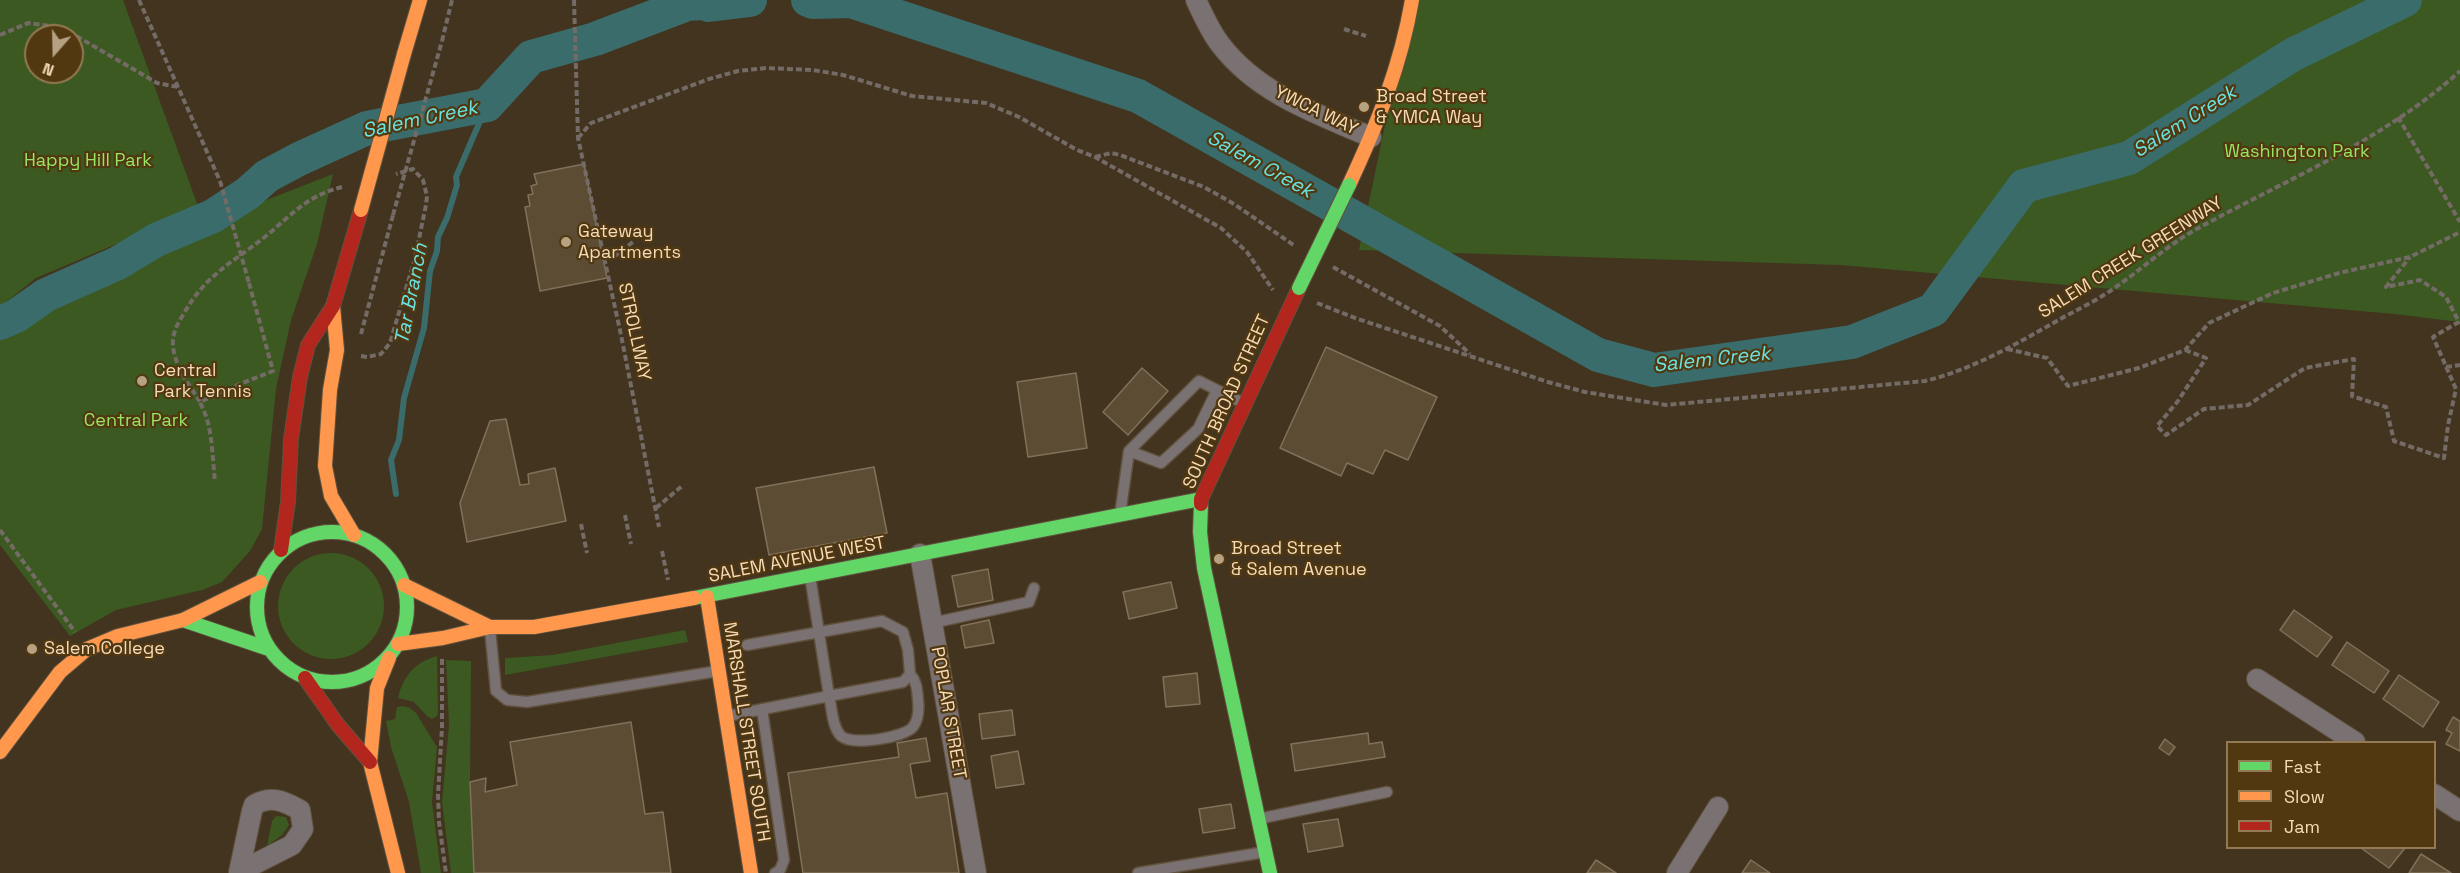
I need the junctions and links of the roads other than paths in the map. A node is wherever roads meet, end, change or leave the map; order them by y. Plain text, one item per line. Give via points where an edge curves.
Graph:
1 (420, 0) edge
2 (1196, 0) edge
3 (1412, 0) edge
4 (1371, 137) junction
5 (333, 306) junction
6 (1217, 390) junction
7 (1245, 404) junction
8 (1129, 451) junction
9 (1201, 499) junction
10 (1120, 515) junction
11 (354, 535) junction
12 (281, 550) junction
13 (920, 554) junction
14 (810, 576) junction
15 (260, 582) junction
16 (404, 585) junction
17 (1034, 588) dead end
18 (706, 597) junction
19 (183, 620) junction
20 (932, 623) junction
21 (490, 627) junction
22 (819, 631) junction
23 (398, 644) junction
24 (747, 645) dead end
25 (268, 649) junction
26 (389, 658) junction
27 (718, 671) junction
28 (910, 674) junction
29 (305, 678) junction
30 (2257, 679) dead end
31 (829, 696) junction
32 (762, 709) junction
33 (726, 717) junction
34 (2353, 741) edge
35 (0, 752) edge
36 (370, 762) junction
37 (1387, 792) dead end
38 (2436, 795) edge
39 (1718, 807) dead end
40 (2460, 811) edge
41 (1258, 819) junction
42 (1265, 852) junction
43 (1206, 867) edge
44 (398, 873) edge
45 (751, 873) edge
46 (776, 873) edge
47 (976, 873) edge
48 (1138, 873) edge
49 (1270, 873) edge
50 (1677, 873) edge

1 - 5 main road, bridge
2 - 4 street, YWCA WAY via 1208,27 1239,66 1293,102
3 - 4 main road, SOUTH BROAD STREET via 1398,67
4 - 7 main road, SOUTH BROAD STREET, bridge
5 - 11 main road via 338,350 330,390 325,466 331,496
5 - 12 main road via 308,345 300,376
6 - 7 lane
6 - 8 lane via 1199,381
6 - 8 lane via 1198,429 1161,463
7 - 9 main road, SOUTH BROAD STREET
8 - 10 lane
9 - 10 main road, SALEM AVENUE WEST
9 - 41 main road, SOUTH BROAD STREET via 1204,568
10 - 13 main road, SALEM AVENUE WEST
11 - 12 main road via 315,533
11 - 16 main road via 382,551
12 - 15 main road
13 - 14 main road, SALEM AVENUE WEST
13 - 20 street, POPLAR STREET
14 - 18 main road, SALEM AVENUE WEST
14 - 22 lane
15 - 19 main road
15 - 25 main road via 256,605 259,628
16 - 21 main road
16 - 23 main road via 406,625
17 - 20 lane via 1029,602
18 - 21 main road, SALEM AVENUE WEST via 534,627
18 - 27 main road, MARSHALL STREET SOUTH
19 - 25 main road
19 - 35 main road via 118,636 87,649 60,672
20 - 47 street, POPLAR STREET
21 - 23 main road, SALEM AVENUE WEST
21 - 27 lane via 496,691 507,700 526,702
22 - 24 lane
22 - 28 lane via 882,621 893,625 903,632
22 - 31 lane
23 - 26 main road
25 - 29 main road via 285,667
26 - 29 main road via 350,681 327,683
26 - 36 main road via 377,688
27 - 33 main road, MARSHALL STREET SOUTH
28 - 31 lane via 903,682
28 - 31 lane via 916,681 918,717 903,733 860,741 842,736 835,727
29 - 36 main road
30 - 34 street
31 - 32 lane
32 - 33 lane
32 - 46 lane via 784,860
33 - 45 main road, MARSHALL STREET SOUTH
36 - 44 main road
37 - 41 lane
38 - 40 street
39 - 50 street
41 - 42 main road, SOUTH BROAD STREET
42 - 43 lane
42 - 49 main road, SOUTH BROAD STREET
43 - 48 lane

